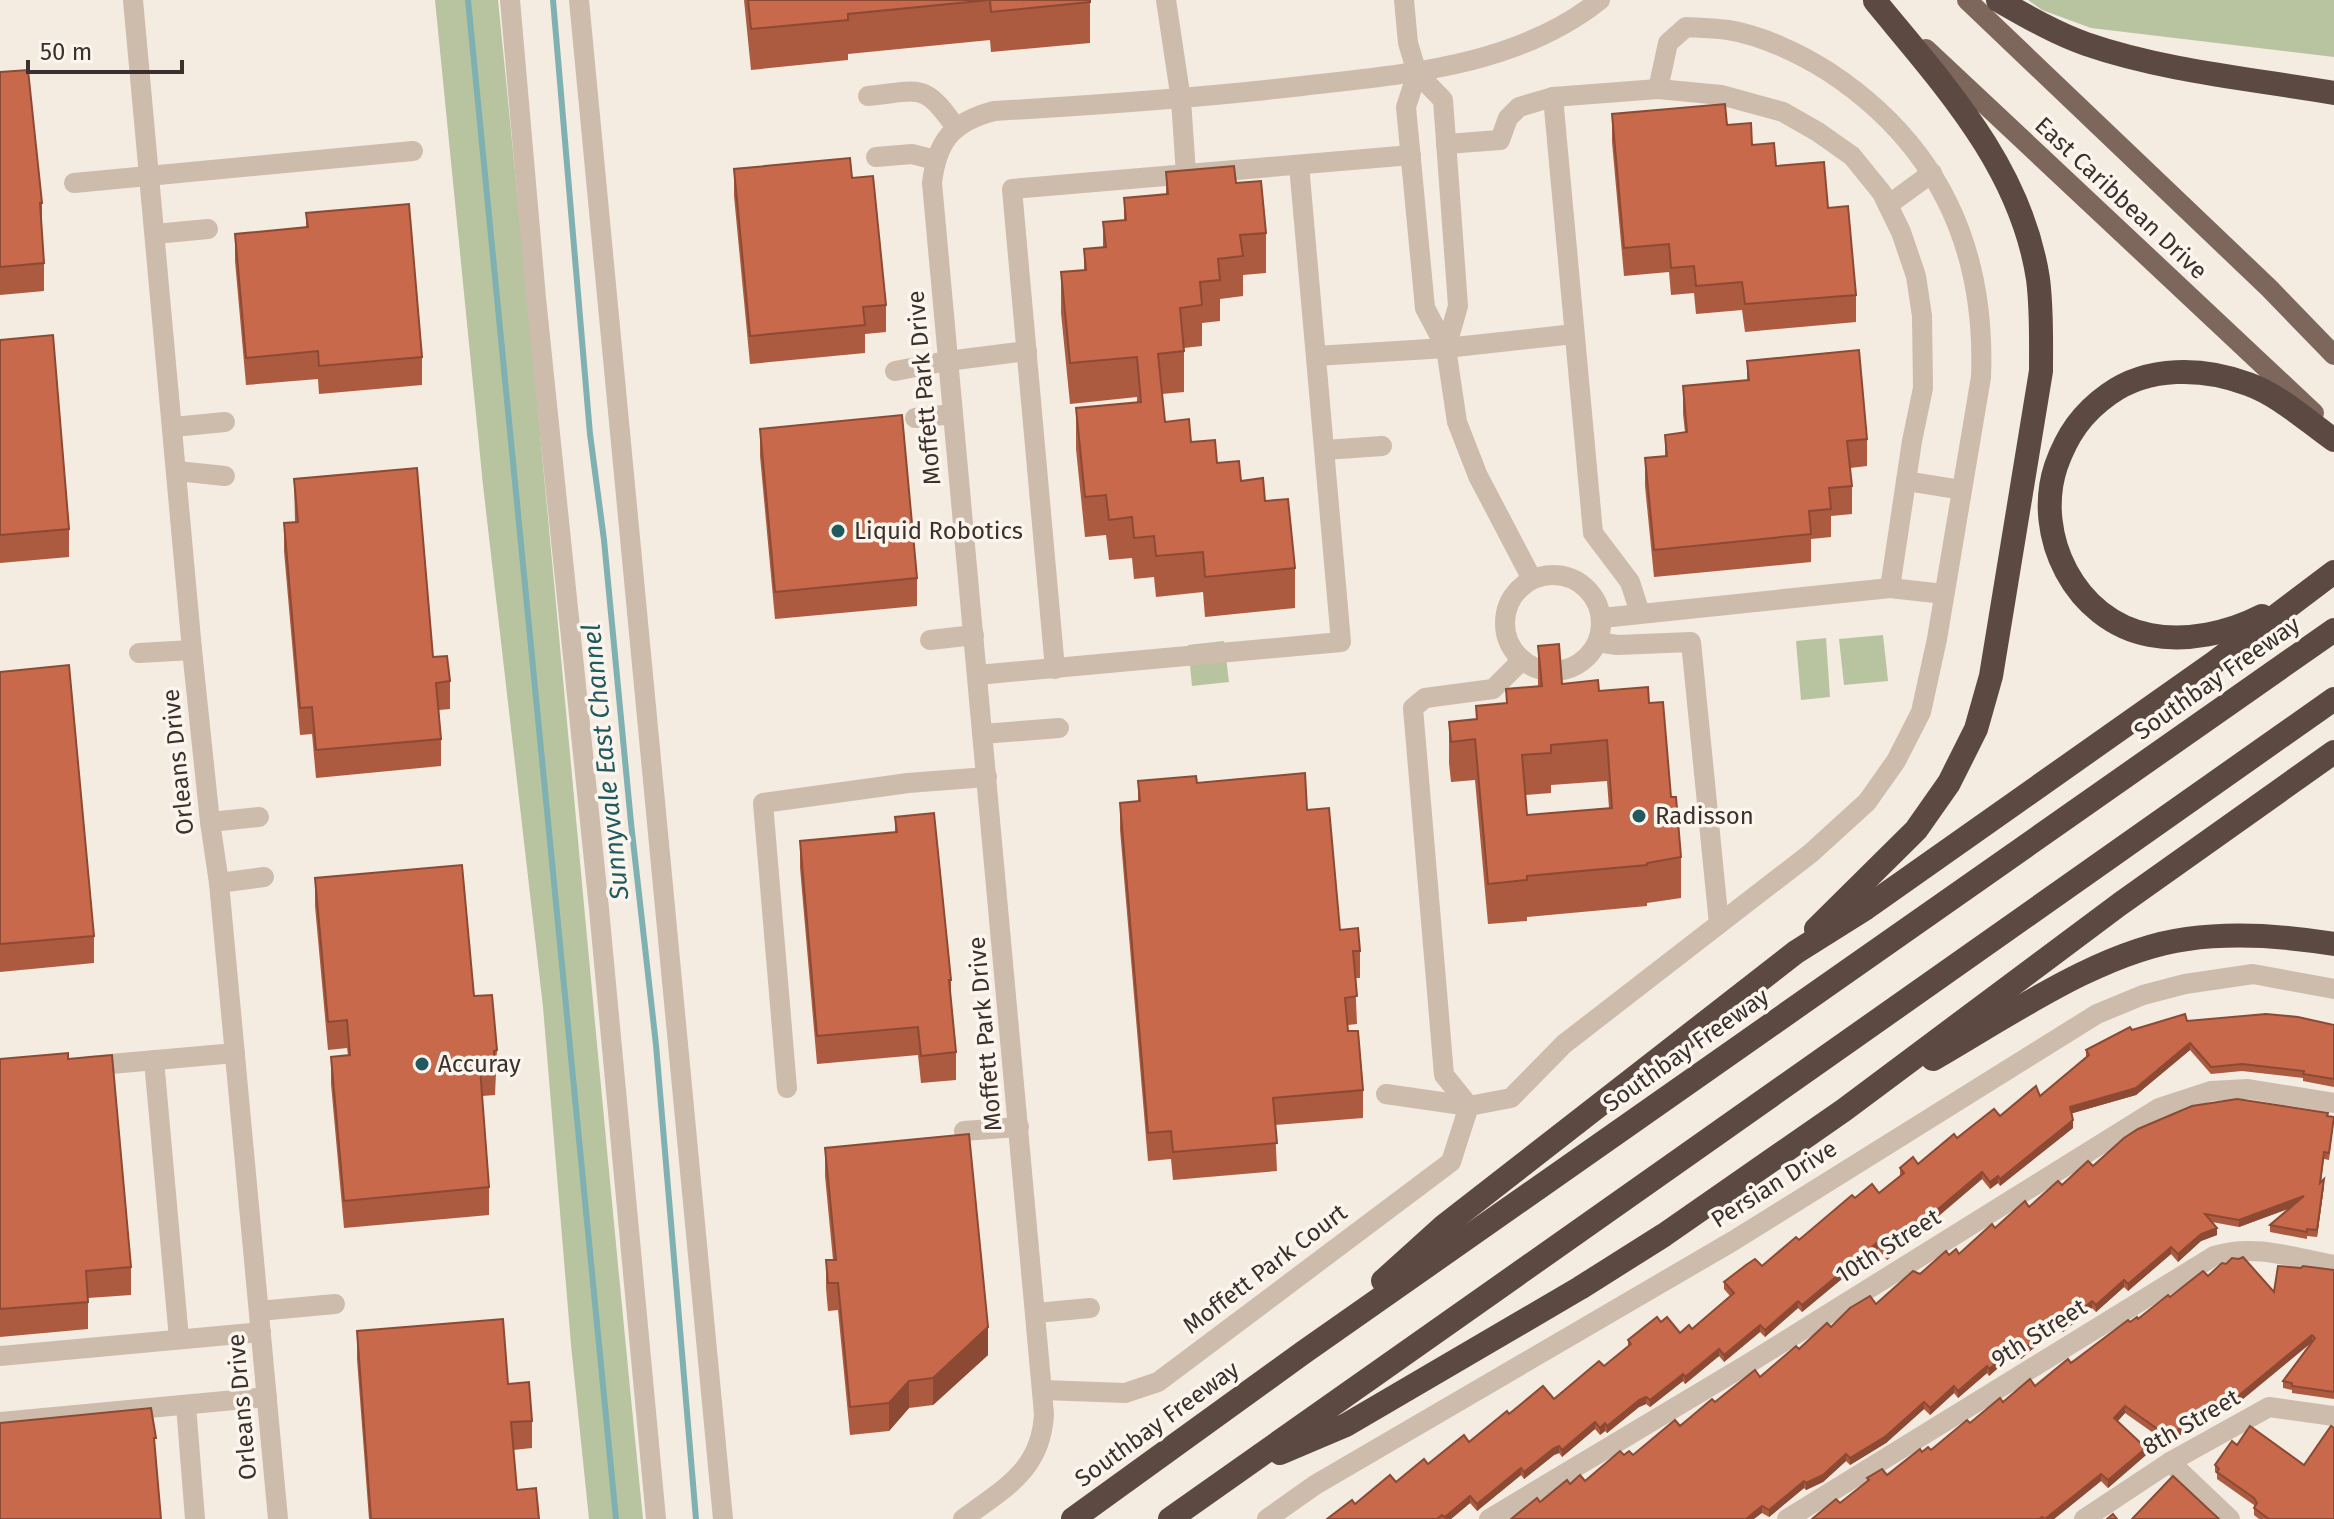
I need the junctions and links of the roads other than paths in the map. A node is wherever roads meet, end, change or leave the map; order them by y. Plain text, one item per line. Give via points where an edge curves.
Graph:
1 (133, 0) edge
2 (510, 0) edge
3 (579, 0) edge
4 (1166, 0) edge
5 (1404, 0) edge
6 (1600, 0) edge
7 (1874, 0) edge
8 (1967, 0) edge
9 (1998, 0) edge
10 (1417, 73) junction
11 (1658, 89) junction
12 (2334, 93) edge
13 (868, 96) dead end
14 (1553, 97) junction
15 (1181, 100) junction
16 (956, 128) junction
17 (1446, 144) junction
18 (413, 151) dead end
19 (1411, 155) junction
20 (876, 157) dead end
21 (935, 160) junction
22 (1299, 165) junction
23 (1932, 173) junction
24 (1186, 174) junction
25 (151, 177) junction
26 (74, 183) dead end
27 (1888, 205) junction
28 (208, 229) dead end
29 (155, 234) junction
30 (1574, 334) junction
31 (1446, 348) junction
32 (1027, 351) junction
33 (2334, 355) edge
34 (1316, 356) junction
35 (947, 361) junction
36 (895, 371) dead end
37 (953, 414) junction
38 (915, 418) dead end
39 (225, 422) dead end
40 (173, 427) junction
41 (2334, 432) edge
42 (2334, 440) edge
43 (1382, 446) dead end
44 (1325, 450) junction
45 (177, 471) junction
46 (225, 476) dead end
47 (1906, 481) junction
48 (1962, 490) junction
49 (2334, 572) edge
50 (1532, 579) junction
51 (1890, 588) junction
52 (1944, 594) junction
53 (2303, 595) junction
54 (1640, 613) junction
55 (1602, 618) junction
56 (2334, 630) edge
57 (974, 635) junction
58 (930, 640) dead end
59 (1598, 642) junction
60 (192, 650) junction
61 (139, 653) dead end
62 (1522, 660) junction
63 (1055, 669) junction
64 (977, 675) junction
65 (2334, 699) edge
66 (1059, 728) dead end
67 (982, 734) junction
68 (2334, 752) edge
69 (987, 777) junction
70 (259, 817) dead end
71 (210, 822) junction
72 (264, 877) dead end
73 (219, 883) junction
74 (1719, 924) junction
75 (2334, 944) edge
76 (1796, 952) junction
77 (2334, 989) edge
78 (235, 1053) junction
79 (154, 1060) junction
80 (62, 1068) edge
81 (787, 1088) dead end
82 (1386, 1094) dead end
83 (2334, 1103) edge
84 (1469, 1106) junction
85 (1844, 1110) junction
86 (1019, 1127) junction
87 (964, 1131) edge
88 (2334, 1265) edge
89 (335, 1304) dead end
90 (1090, 1308) dead end
91 (259, 1311) junction
92 (1036, 1313) junction
93 (261, 1332) junction
94 (179, 1339) junction
95 (1304, 1352) junction
96 (0, 1356) edge
97 (1043, 1390) junction
98 (267, 1397) junction
99 (186, 1405) junction
100 (2334, 1416) edge
101 (0, 1422) edge
102 (2170, 1462) junction
103 (1237, 1471) junction
104 (195, 1519) edge
105 (278, 1519) edge
106 (656, 1519) edge
107 (723, 1519) edge
108 (963, 1519) edge
109 (1073, 1519) edge
110 (1170, 1519) edge
111 (1267, 1519) edge
112 (1489, 1519) edge
113 (1787, 1519) edge
114 (2084, 1519) edge
115 (2230, 1519) edge

1 - 25 street, Orleans Drive
2 - 106 street
3 - 107 street
4 - 15 street
5 - 10 street
6 - 10 street via 1534,41
7 - 41 main road, East Caribbean Drive
7 - 76 highway via 1964,109 2012,192 2037,277 2041,371 1991,676 1976,729 1949,783 1916,830
8 - 33 main road, East Caribbean Drive
9 - 12 highway via 2085,44 2139,60
10 - 15 street
10 - 17 street via 1443,100
10 - 19 street via 1406,107
11 - 14 street
11 - 23 street via 1668,43 1686,27 1731,30 1802,55 1856,90 1920,153
11 - 27 street via 1721,95 1783,112 1852,156
13 - 16 street via 922,91 939,102
14 - 17 street via 1519,107 1508,118 1500,140
14 - 30 street
15 - 16 street via 994,111
15 - 24 street
16 - 21 street
17 - 31 street via 1458,306
18 - 25 street
19 - 22 street
19 - 31 street via 1425,308
20 - 21 street via 912,154
21 - 35 street, Moffett Park Drive via 932,183
22 - 24 street
22 - 34 street
23 - 27 street
23 - 48 street via 1964,243 1982,334 1981,377
24 - 32 street via 1012,189
25 - 26 street
25 - 29 street, Orleans Drive
27 - 47 street via 1916,276 1922,316 1923,388
28 - 29 street
29 - 40 street, Orleans Drive
30 - 31 street
30 - 54 street via 1593,533 1630,582
31 - 34 street
31 - 50 street via 1457,422 1478,476
32 - 35 street
32 - 63 street
34 - 44 street
35 - 36 street
35 - 37 street, Moffett Park Drive
37 - 38 street
37 - 57 street, Moffett Park Drive
39 - 40 street
40 - 45 street, Orleans Drive
42 - 53 highway via 2249,384 2209,374 2142,376 2096,404 2071,432 2052,478 2049,510 2059,560 2103,614 2135,631 2178,637 2211,634 2246,624
43 - 44 street
44 - 63 street via 1341,642
45 - 46 street
45 - 60 street, Orleans Drive
47 - 48 street
47 - 51 street
48 - 52 street
49 - 53 highway
50 - 55 street via 1562,575 1577,580 1598,603
50 - 62 street via 1518,589 1505,617 1505,633
51 - 52 street
51 - 54 street
52 - 74 street via 1921,712 1896,761 1867,802
53 - 76 highway via 1970,835
54 - 55 street
55 - 59 street
56 - 95 highway, Southbay Freeway
57 - 58 street
57 - 64 street, Moffett Park Drive
59 - 62 street via 1579,665 1564,671 1549,672
59 - 74 street via 1691,642
60 - 61 street
60 - 71 street, Orleans Drive
62 - 84 street via 1493,689 1425,698 1413,708 1444,1075
63 - 64 street
64 - 67 street, Moffett Park Drive
65 - 103 highway
66 - 67 street
67 - 69 street, Moffett Park Drive
68 - 85 highway
69 - 81 street via 763,803
69 - 86 street, Moffett Park Drive
70 - 71 street
71 - 73 street, Orleans Drive
72 - 73 street
73 - 78 street, Orleans Drive
74 - 84 street via 1564,1044 1511,1098
75 - 85 highway via 2237,934 2140,950 2059,987
76 - 95 highway via 1444,1226
77 - 111 street, Persian Drive via 2253,974 2185,984 2097,1014 1733,1241 1315,1485
78 - 79 street
78 - 91 street, Orleans Drive
79 - 80 street
79 - 94 street
82 - 84 street
83 - 112 street, 10th Street via 2248,1089 2211,1091 2159,1108
84 - 97 street, Moffett Park Court via 1451,1162 1158,1382 1125,1393
85 - 103 highway via 1580,1288 1346,1425
86 - 87 street
86 - 92 street, Moffett Park Drive
88 - 113 street, 9th Street via 2248,1249 2214,1256
89 - 91 street
90 - 92 street
91 - 93 street, Orleans Drive
92 - 97 street, Moffett Park Drive
93 - 94 street
93 - 98 street, Orleans Drive
94 - 96 street
95 - 109 highway, Southbay Freeway
97 - 108 street, Moffett Park Drive via 1038,1451 1009,1485
98 - 99 street
98 - 105 street, Orleans Drive
99 - 101 street
99 - 104 street
100 - 102 street, 8th Street via 2269,1407
102 - 114 street, 8th Street
102 - 115 street
103 - 110 highway

